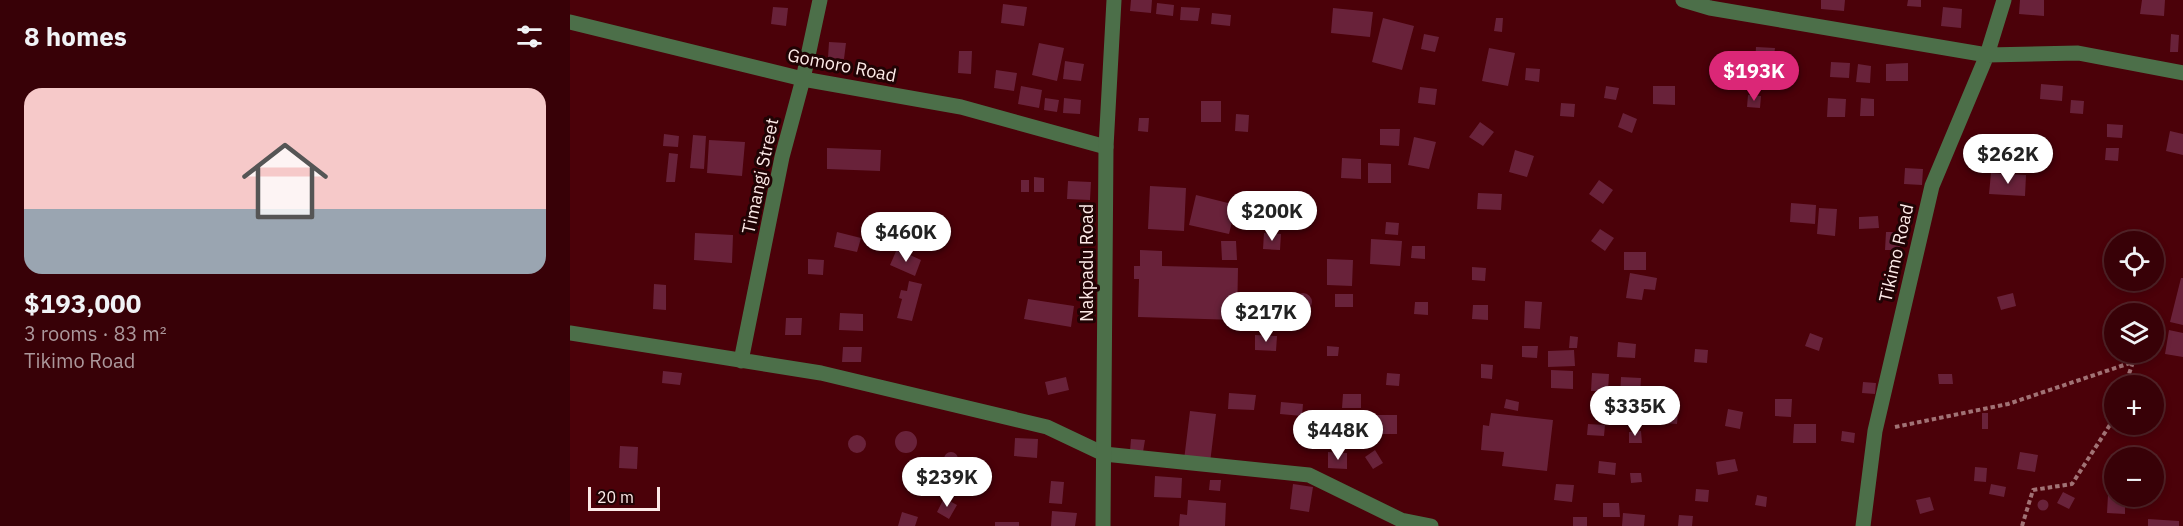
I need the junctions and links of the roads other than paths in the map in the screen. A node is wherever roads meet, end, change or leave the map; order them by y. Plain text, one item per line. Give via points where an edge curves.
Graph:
1 (820, 0) edge
2 (1114, 0) edge
3 (1683, 0) edge
4 (2004, 0) edge
5 (570, 22) edge
6 (1987, 55) junction
7 (2183, 73) edge
8 (803, 79) junction
9 (1106, 147) junction
10 (570, 333) edge
11 (741, 361) junction
12 (1104, 454) junction
13 (1103, 526) edge
14 (1431, 526) edge
15 (1863, 526) edge

1 - 8 street, Timangi Street
2 - 9 street, Nakpadu Road
3 - 6 street via 1710,8
4 - 6 street, Tikimo Road
5 - 8 street, Gomoro Road
6 - 7 street via 2078,53
6 - 15 street, Tikimo Road via 1932,186 1875,431
8 - 9 street, Gomoro Road via 961,107
8 - 11 street, Timangi Street via 782,157
9 - 12 street, Nakpadu Road
10 - 11 street
11 - 12 street via 821,373 1047,427
12 - 13 street, Nakpadu Road
12 - 14 street via 1309,475 1401,520

